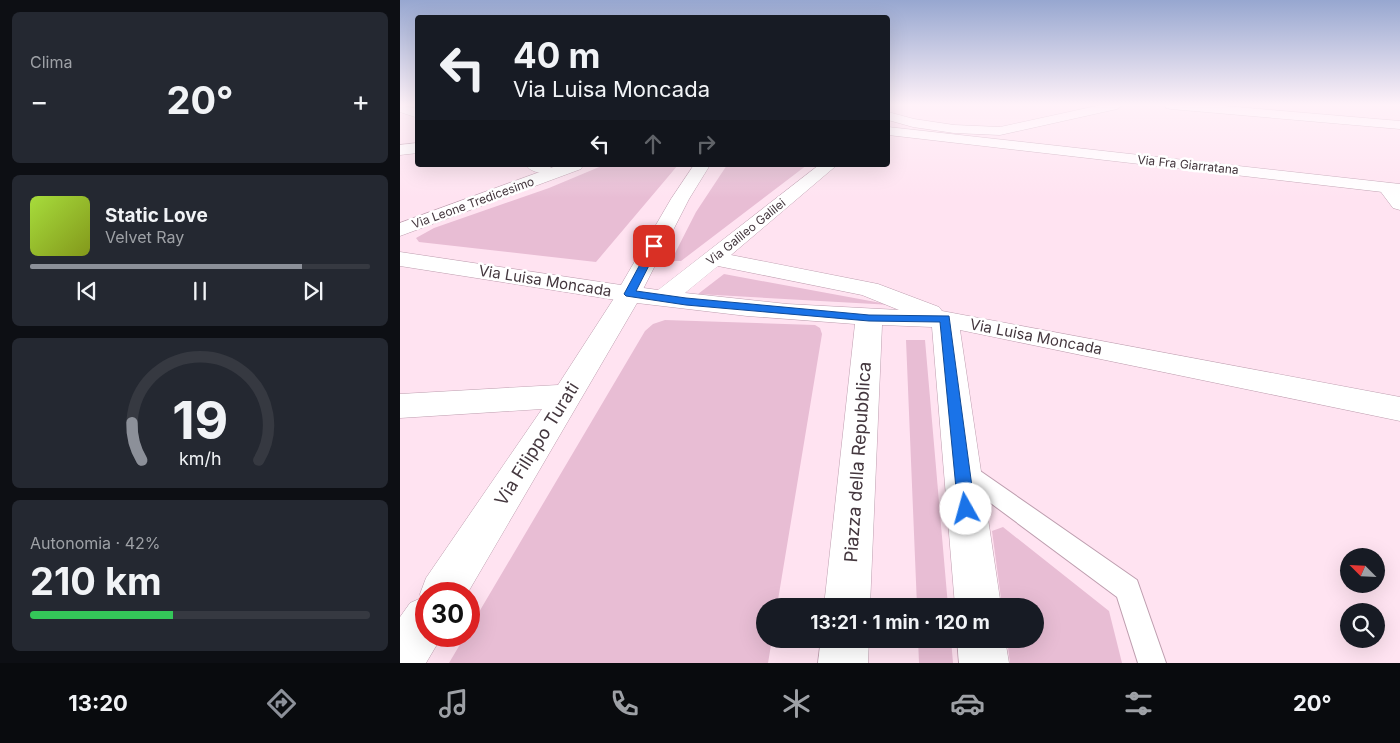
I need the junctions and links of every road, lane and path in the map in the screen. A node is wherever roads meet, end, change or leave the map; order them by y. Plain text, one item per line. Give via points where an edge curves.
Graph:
1 (932, 136) edge
2 (415, 148) edge
3 (400, 150) edge
4 (540, 167) edge
5 (570, 167) edge
6 (701, 167) edge
7 (827, 167) edge
8 (1393, 188) edge
9 (1400, 204) edge
10 (400, 214) edge
11 (400, 230) edge
12 (400, 258) edge
13 (713, 258) junction
14 (629, 294) junction
15 (664, 298) junction
16 (869, 318) junction
17 (945, 318) junction
18 (567, 396) junction
19 (400, 406) edge
20 (1400, 409) edge
21 (962, 470) junction
22 (450, 582) edge
23 (848, 598) edge
24 (977, 598) edge
25 (415, 636) edge
26 (844, 648) edge
27 (982, 648) edge
28 (400, 660) edge
29 (843, 663) edge
30 (984, 663) edge
31 (1152, 663) edge

1 - 8 street, Via Fra Giarratana
2 - 3 street
4 - 10 street, Via Leone Tredicesimo via 476,192
5 - 11 street, Via Leone Tredicesimo
6 - 14 street, Via Filippo Turati
7 - 13 street, Via Galileo Galilei
8 - 9 street
12 - 14 street, Via Luisa Moncada
13 - 15 street, Via Galileo Galilei
13 - 17 street via 869,289
14 - 15 street, Via Luisa Moncada
14 - 18 street, Via Filippo Turati
15 - 16 street, Via Luisa Moncada
16 - 17 street, Via Luisa Moncada
16 - 23 street, Piazza della Repubblica
17 - 20 street, Via Luisa Moncada
17 - 21 street
18 - 19 street
18 - 22 street, Via Filippo Turati
21 - 24 street
21 - 31 lane via 1128,589
25 - 28 street
26 - 29 street
27 - 30 street

